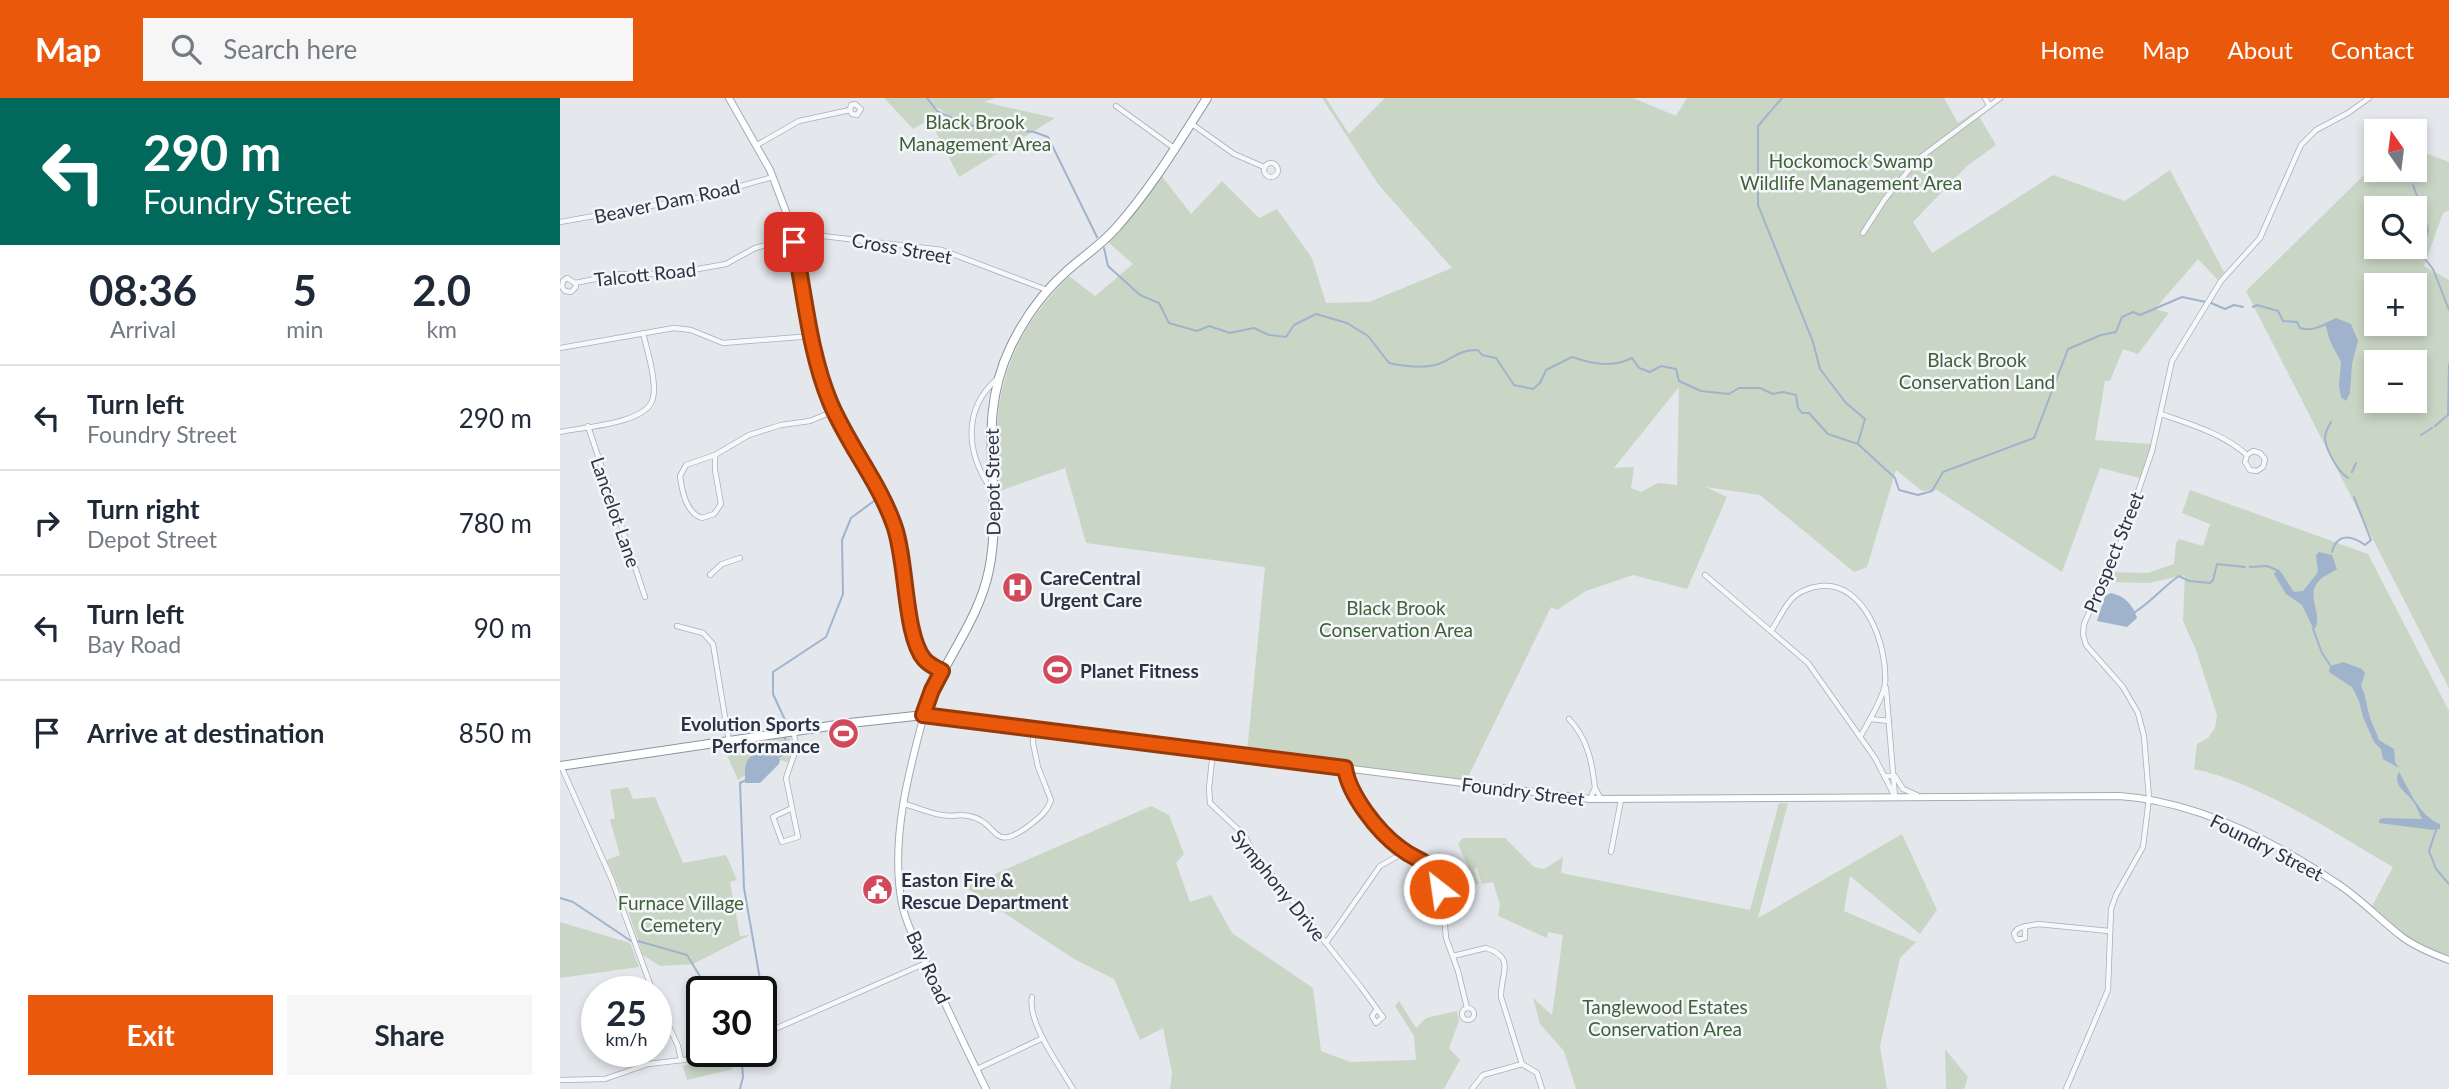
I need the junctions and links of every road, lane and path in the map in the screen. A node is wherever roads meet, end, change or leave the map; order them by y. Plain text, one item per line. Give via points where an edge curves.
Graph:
1 (729, 98) edge
2 (1207, 98) edge
3 (1985, 98) edge
4 (2000, 98) edge
5 (2369, 98) edge
6 (1989, 105) junction
7 (1116, 106) dead end
8 (850, 110) dead end
9 (1191, 123) junction
10 (757, 145) junction
11 (1174, 148) junction
12 (1264, 167) dead end
13 (773, 177) junction
14 (560, 222) edge
15 (1863, 233) dead end
16 (793, 238) junction
17 (575, 283) dead end
18 (1048, 290) junction
19 (643, 333) junction
20 (812, 336) junction
21 (560, 348) edge
22 (999, 377) junction
23 (834, 411) junction
24 (2161, 414) junction
25 (588, 426) junction
26 (560, 432) edge
27 (715, 455) junction
28 (2247, 455) junction
29 (993, 492) junction
30 (740, 558) dead end
31 (710, 575) dead end
32 (1705, 575) dead end
33 (645, 597) dead end
34 (677, 626) dead end
35 (1772, 631) junction
36 (942, 671) junction
37 (1885, 687) junction
38 (923, 715) junction
39 (1569, 719) dead end
40 (1870, 719) junction
41 (1889, 721) junction
42 (1033, 727) junction
43 (794, 733) junction
44 (1860, 737) junction
45 (729, 742) junction
46 (1213, 751) junction
47 (560, 765) edge
48 (1345, 768) junction
49 (1884, 776) junction
50 (1895, 776) junction
51 (1595, 788) junction
52 (1895, 798) junction
53 (1924, 798) junction
54 (2149, 798) junction
55 (1590, 799) junction
56 (1601, 800) junction
57 (1621, 800) junction
58 (904, 804) junction
59 (790, 808) junction
60 (1401, 849) junction
61 (1611, 852) dead end
62 (2025, 926) dead end
63 (2109, 931) junction
64 (1326, 943) junction
65 (1453, 956) junction
66 (2449, 960) edge
67 (926, 963) junction
68 (647, 976) edge
69 (1032, 997) dead end
70 (1467, 1008) dead end
71 (1377, 1009) dead end
72 (777, 1028) edge
73 (672, 1033) edge
74 (1043, 1038) junction
75 (686, 1059) edge
76 (681, 1060) junction
77 (1522, 1065) junction
78 (977, 1069) junction
79 (560, 1080) edge
80 (986, 1089) edge
81 (1073, 1089) edge
82 (1472, 1089) edge
83 (1542, 1089) edge
84 (2066, 1089) edge

1 - 10 main road
2 - 9 highway, Depot Street
3 - 6 street
4 - 6 street
5 - 24 street, Prospect Street via 2313,132 2298,149 2260,238 2223,278 2172,361
6 - 15 street via 1917,160
7 - 11 street
8 - 10 street via 799,121
9 - 11 highway, Depot Street
9 - 12 street via 1234,154
10 - 13 main road
11 - 18 highway, Depot Street via 1113,231
13 - 14 street, Beaver Dam Road via 701,197
13 - 16 main road
16 - 17 street, Talcott Road via 755,248 722,265
16 - 18 street, Cross Street via 827,236 938,250
16 - 20 main road
18 - 22 highway, Depot Street via 1021,326
19 - 20 street via 683,329 727,343
19 - 21 street
19 - 25 street via 653,384 651,405 638,416
20 - 23 main road
22 - 29 highway, Depot Street via 990,429
22 - 29 street via 983,397 970,436
23 - 27 street via 744,437
23 - 36 main road via 894,523 918,649
24 - 28 street via 2211,433
24 - 54 street, Prospect Street via 2122,539 2083,631 2087,647 2123,687 2138,713
25 - 26 street
25 - 33 street, Lancelot Lane
27 - 27 street via 686,466 680,476 691,512 702,518 714,514 721,504
28 - 28 street via 2248,468 2257,471 2263,467 2260,453
29 - 36 highway, Depot Street via 995,534 986,583
30 - 31 street via 722,564
32 - 35 street
34 - 45 street via 703,633 713,644
35 - 37 street via 1799,593 1823,586 1843,589 1862,605 1875,629
35 - 44 street via 1808,663
36 - 38 highway, Depot Street
37 - 40 street
37 - 41 street
38 - 42 main road, Foundry Street
38 - 43 highway, Foundry Street
38 - 58 main road, Bay Road
39 - 51 street via 1587,747
40 - 41 street
40 - 44 street
41 - 50 street
42 - 46 main road, Foundry Street
42 - 58 street via 1038,767 1051,800 1045,812 1017,835 1000,837 975,817 942,815
43 - 45 highway, Foundry Street
43 - 59 street via 796,749 786,778
44 - 49 street
45 - 47 highway, Foundry Street
46 - 48 main road, Foundry Street
46 - 64 street, Symphony Drive via 1209,796 1213,808 1244,835
47 - 68 street via 612,880
48 - 55 main road, Foundry Street
48 - 60 street via 1353,793
49 - 50 street
49 - 52 street
50 - 52 street
50 - 53 street via 1906,790
51 - 55 street
51 - 56 street
52 - 53 main road, Foundry Street
52 - 57 main road, Foundry Street
53 - 54 main road, Foundry Street
54 - 63 street, Prospect Street via 2144,843 2115,898
54 - 66 main road, Foundry Street via 2239,829 2281,850 2337,883 2403,938
55 - 56 main road, Foundry Street
56 - 57 main road, Foundry Street
57 - 61 street
58 - 67 main road, Bay Road via 901,899
59 - 59 street via 773,817 782,842 798,837
60 - 64 street via 1380,866
60 - 65 street via 1431,867
62 - 63 street via 2050,923
63 - 84 street, Prospect Street via 2107,993
64 - 71 street, Symphony Drive
65 - 70 street
65 - 77 street via 1486,948 1505,963 1501,997
67 - 72 street
67 - 78 main road, Bay Road
69 - 74 street via 1030,1006
73 - 76 street
74 - 78 street
74 - 81 street
75 - 76 street
76 - 79 street via 648,1064 606,1079
77 - 82 street via 1483,1075
77 - 83 street via 1537,1073
78 - 80 main road, Bay Road

